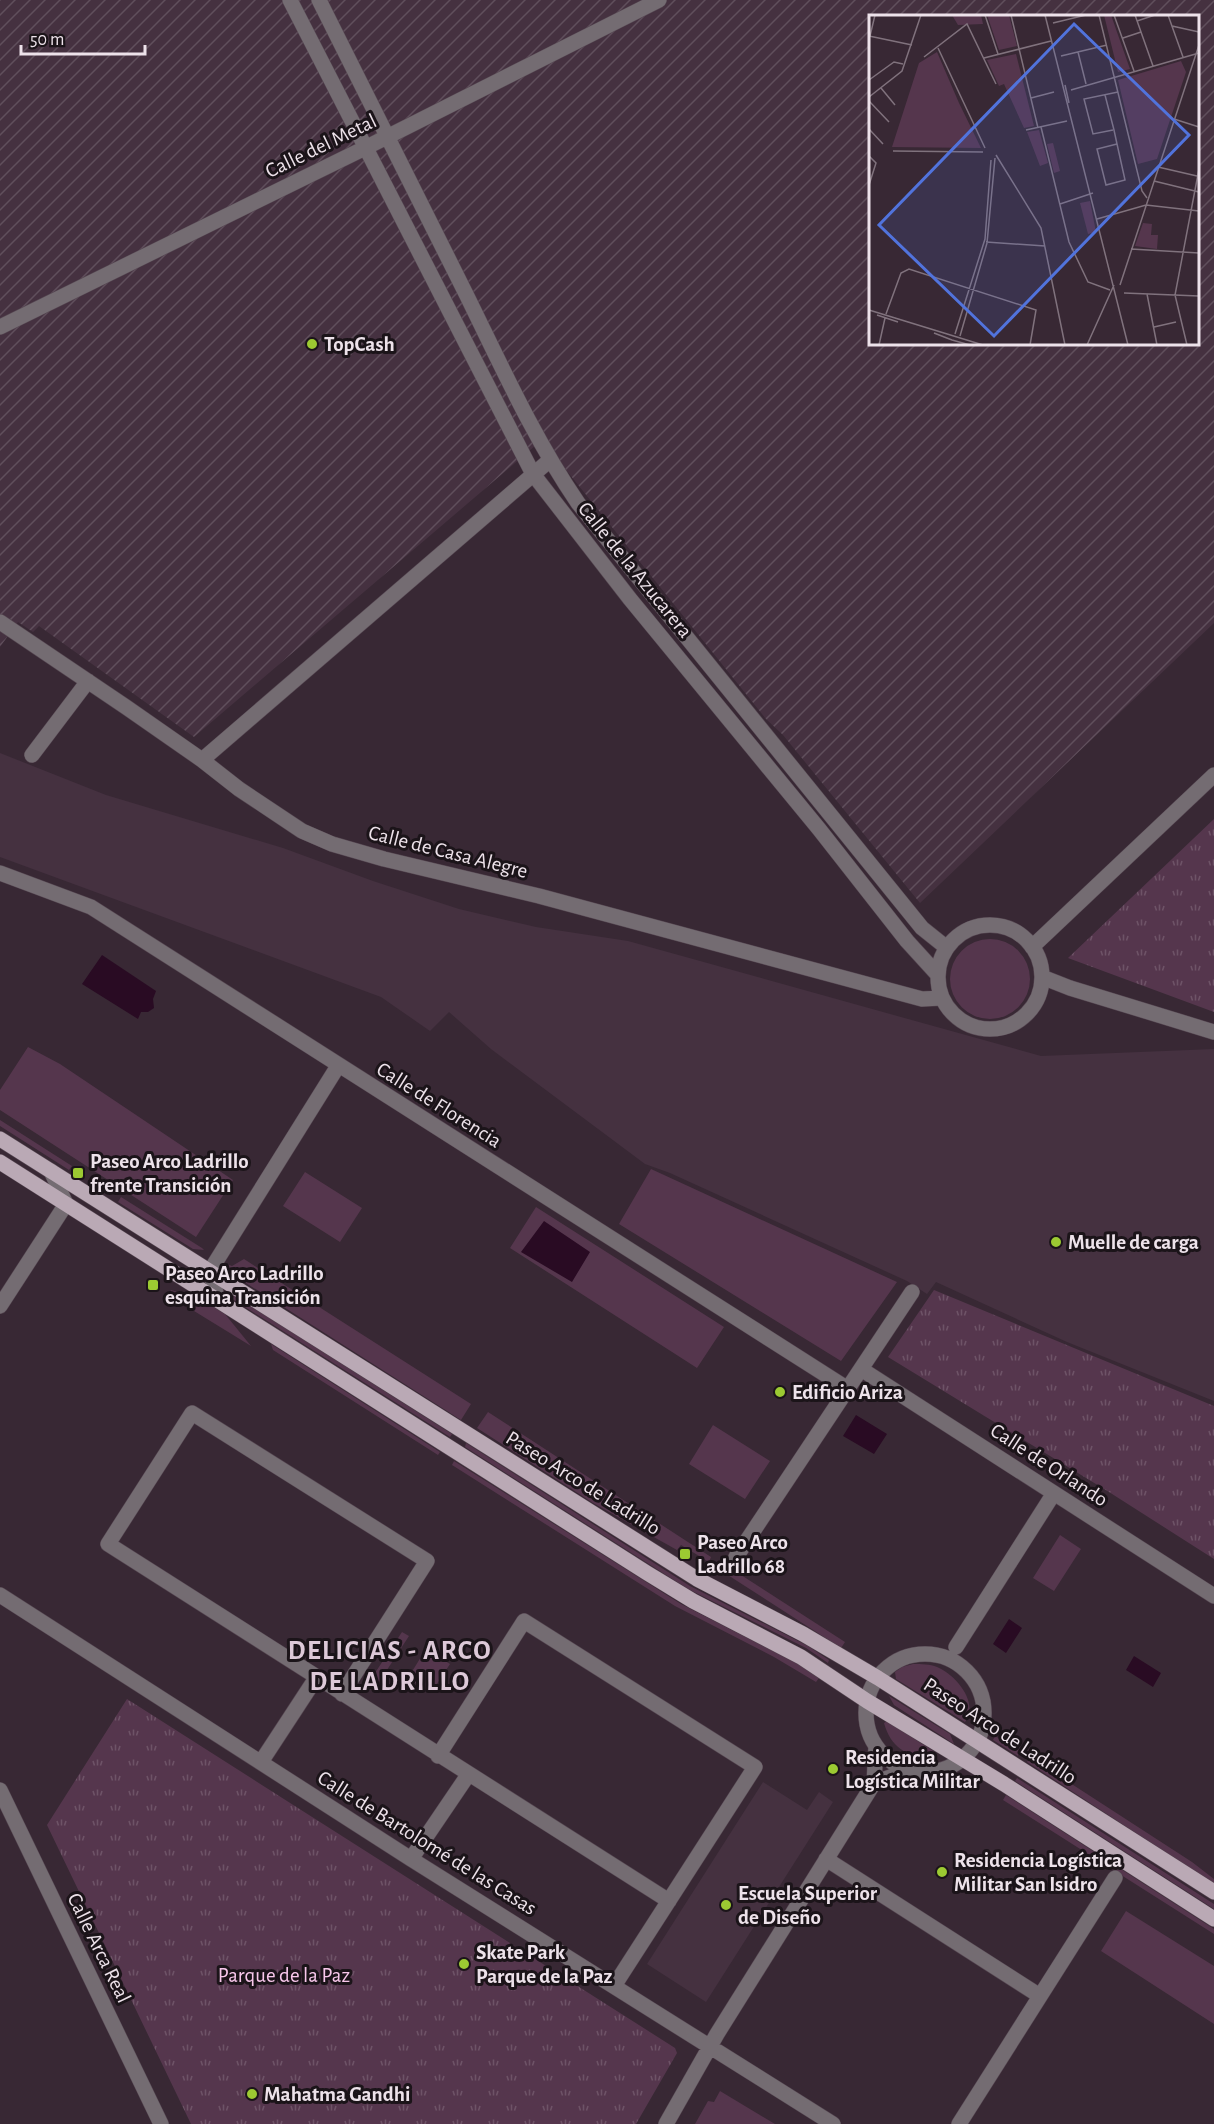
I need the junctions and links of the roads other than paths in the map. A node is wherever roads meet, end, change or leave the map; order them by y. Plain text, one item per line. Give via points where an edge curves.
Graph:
1 (290, 0) edge
2 (320, 0) edge
3 (659, 0) edge
4 (389, 136) junction
5 (365, 148) junction
6 (0, 327) edge
7 (550, 460) junction
8 (533, 474) junction
9 (0, 621) edge
10 (88, 681) junction
11 (32, 755) dead end
12 (202, 760) junction
13 (1214, 775) edge
14 (0, 873) edge
15 (1032, 946) junction
16 (947, 948) junction
17 (938, 975) junction
18 (1042, 977) junction
19 (942, 999) junction
20 (1214, 1032) edge
21 (338, 1066) junction
22 (0, 1139) edge
23 (0, 1162) edge
24 (51, 1171) junction
25 (66, 1204) junction
26 (210, 1271) junction
27 (912, 1292) dead end
28 (218, 1300) junction
29 (0, 1306) edge
30 (861, 1369) junction
31 (848, 1389) junction
32 (1054, 1493) junction
33 (736, 1557) dead end
34 (0, 1595) edge
35 (1214, 1596) edge
36 (956, 1647) junction
37 (939, 1655) junction
38 (959, 1664) junction
39 (316, 1677) junction
40 (878, 1678) junction
41 (342, 1694) junction
42 (867, 1701) junction
43 (977, 1742) junction
44 (876, 1746) junction
45 (438, 1756) junction
46 (963, 1759) junction
47 (261, 1762) junction
48 (909, 1770) junction
49 (468, 1775) junction
50 (874, 1783) junction
51 (0, 1790) edge
52 (411, 1859) junction
53 (826, 1859) junction
54 (1115, 1878) dead end
55 (1214, 1892) edge
56 (669, 1902) junction
57 (1214, 1919) edge
58 (615, 1986) junction
59 (1040, 1996) junction
60 (710, 2047) junction
61 (160, 2124) edge
62 (666, 2124) edge
63 (833, 2124) edge
64 (958, 2124) edge

1 - 5 street, Calle de la Azucarera
2 - 4 street, Calle de la Azucarera
3 - 4 street, Calle del Metal
4 - 5 street, Calle del Metal
4 - 7 street, Calle de la Azucarera
5 - 6 street, Calle del Metal
5 - 8 street, Calle de la Azucarera
7 - 8 street
7 - 16 street, Calle de la Azucarera via 578,503 922,928
8 - 12 street
8 - 17 street, Calle de la Azucarera via 630,599
9 - 10 street, Calle de Casa Alegre
10 - 11 street
10 - 12 street, Calle de Casa Alegre
12 - 19 street, Calle de Casa Alegre via 302,831 332,844 922,999
13 - 15 street
14 - 21 street, Calle de Florencia via 92,907
15 - 16 street via 1013,931 989,925 958,936
15 - 18 street
16 - 17 street
17 - 19 street
18 - 19 street via 1039,994 1024,1016 995,1029 964,1022
18 - 20 street
21 - 26 street
21 - 31 street, Calle de Florencia
22 - 24 main road, Paseo Arco de Ladrillo
23 - 25 main road, Paseo Arco de Ladrillo
24 - 25 street
24 - 26 main road, Paseo Arco de Ladrillo
25 - 28 main road, Paseo Arco de Ladrillo
25 - 29 street
26 - 28 street
26 - 40 main road, Paseo Arco de Ladrillo via 697,1579
27 - 30 street
28 - 42 main road, Paseo Arco de Ladrillo via 647,1573 801,1657
30 - 31 street
30 - 32 street, Calle de Orlando
31 - 33 street
32 - 35 street, Calle de Orlando
32 - 36 street
34 - 47 street, Calle de Bartolomé de las Casas
36 - 37 street
36 - 38 street
37 - 38 street
37 - 40 street via 912,1655 888,1667
38 - 43 street via 974,1678 981,1693 983,1726
39 - 41 street
39 - 41 street via 108,1544 192,1413 427,1561
39 - 47 street
40 - 42 street
40 - 43 main road, Paseo Arco de Ladrillo
41 - 45 street
42 - 44 street via 868,1728
42 - 46 main road, Paseo Arco de Ladrillo
43 - 46 street
43 - 55 main road, Paseo Arco de Ladrillo
44 - 48 street
44 - 50 street
45 - 49 street
45 - 56 street via 524,1622 745,1760 755,1767
46 - 48 street via 938,1770
46 - 57 main road, Paseo Arco de Ladrillo
47 - 52 street, Calle de Bartolomé de las Casas
48 - 50 street
49 - 52 street
49 - 56 street
50 - 53 street
51 - 61 street, Calle Arca Real
52 - 58 street, Calle de Bartolomé de las Casas
53 - 59 street
53 - 60 street
54 - 59 street
56 - 58 street
58 - 60 street, Calle de Bartolomé de las Casas
59 - 64 street
60 - 62 street
60 - 63 street, Calle de Bartolomé de las Casas

